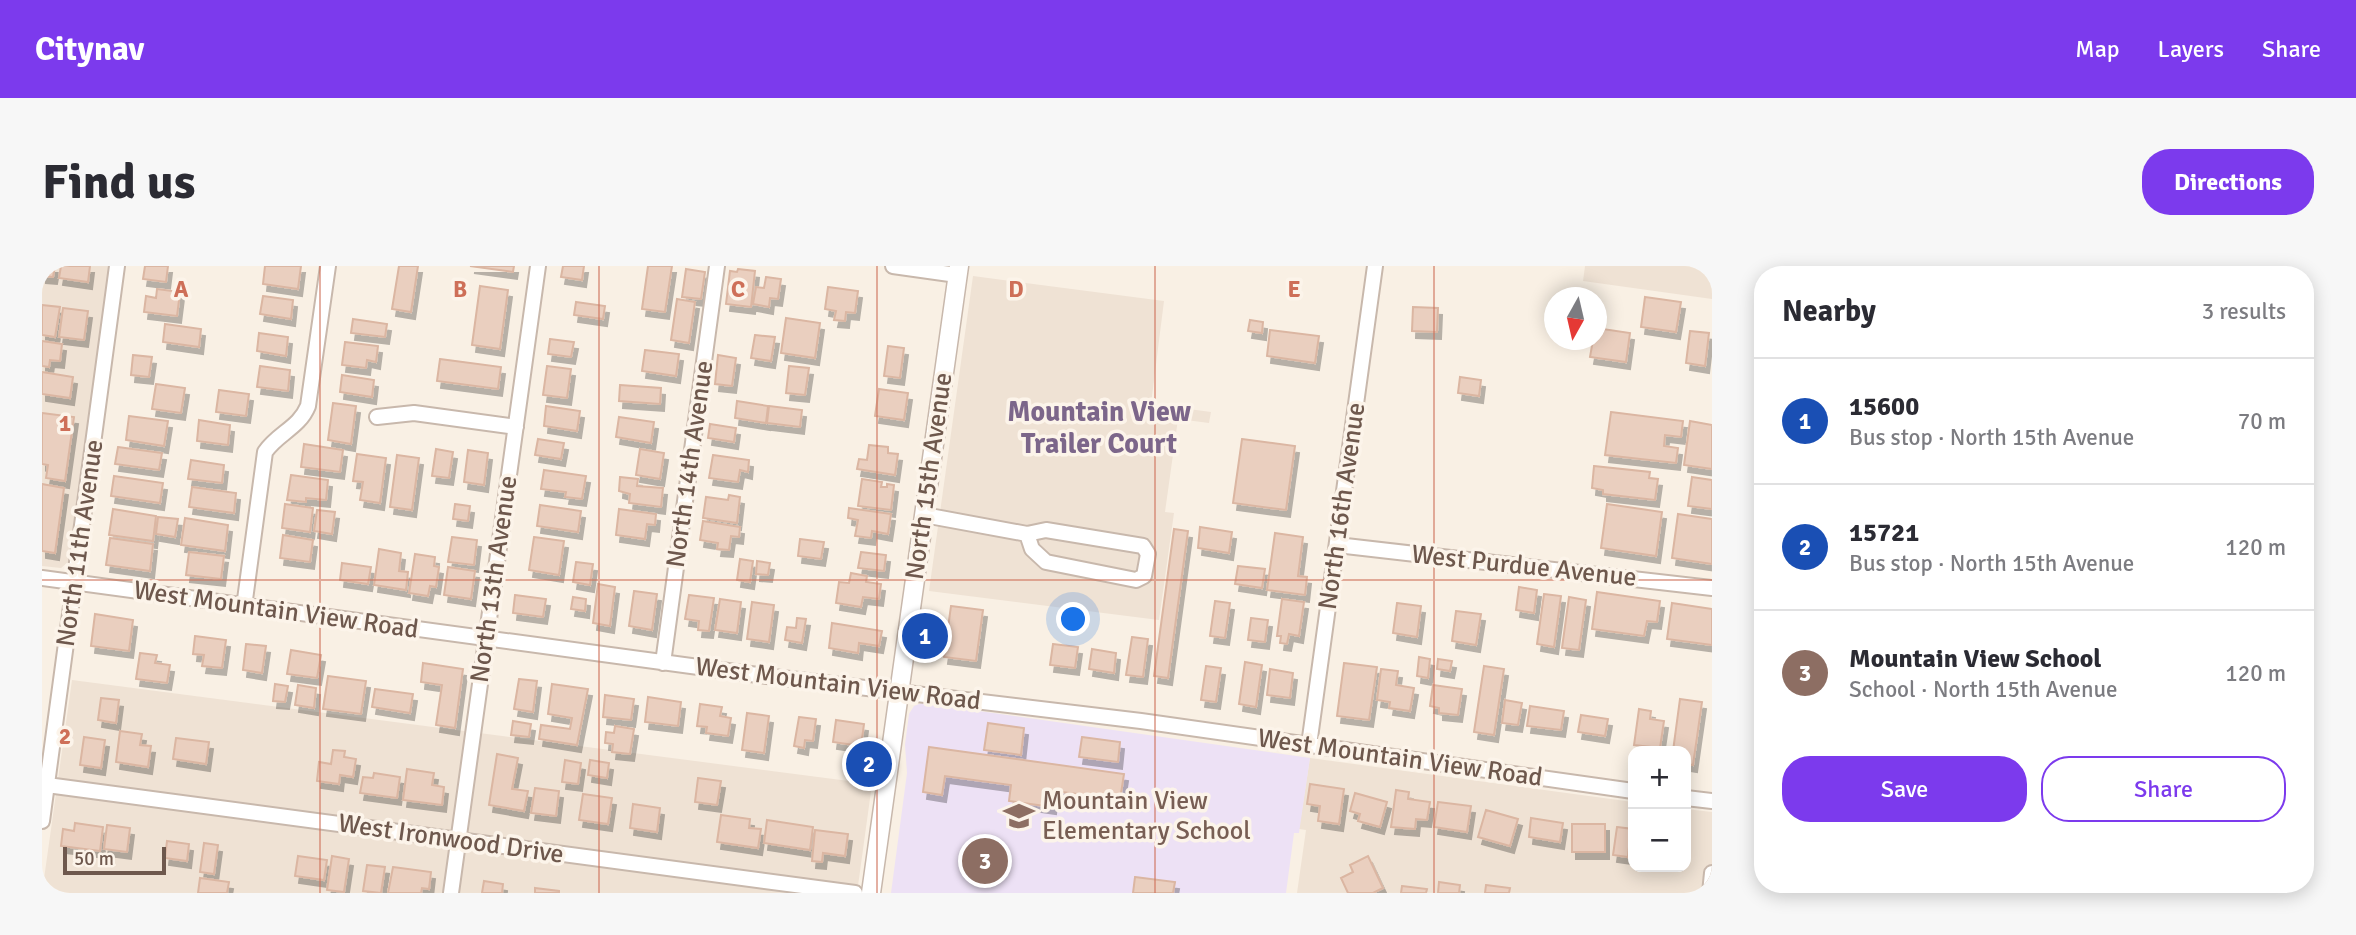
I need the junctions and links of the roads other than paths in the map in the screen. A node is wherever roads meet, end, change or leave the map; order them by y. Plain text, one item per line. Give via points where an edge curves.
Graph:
1 (117, 266) edge
2 (328, 266) edge
3 (538, 266) edge
4 (717, 266) edge
5 (893, 266) edge
6 (1375, 266) edge
7 (958, 270) edge
8 (377, 417) dead end
9 (516, 427) junction
10 (924, 515) junction
11 (1027, 534) junction
12 (1337, 545) junction
13 (42, 578) edge
14 (75, 583) junction
15 (1712, 588) edge
16 (244, 607) junction
17 (486, 639) junction
18 (663, 663) junction
19 (899, 691) junction
20 (1309, 745) junction
21 (47, 785) junction
22 (1628, 789) edge
23 (1691, 799) edge
24 (1712, 802) edge
25 (42, 821) edge
26 (459, 840) junction
27 (1712, 873) edge
28 (451, 893) edge
29 (856, 893) edge
30 (871, 893) edge
31 (1710, 893) edge

1 - 14 street, North 11th Avenue
2 - 16 street via 308,406 303,418 274,439 265,452
3 - 9 street, North 13th Avenue
4 - 18 street, North 14th Avenue
5 - 7 street
6 - 12 street, North 16th Avenue
7 - 10 street, North 15th Avenue
8 - 9 street via 414,413
9 - 17 street, North 13th Avenue
10 - 11 street
10 - 19 street, North 15th Avenue
11 - 11 street via 1032,549 1046,562 1136,580 1144,576 1148,554 1143,546 1046,530
12 - 15 street, West Purdue Avenue
12 - 20 street, North 16th Avenue
13 - 14 street, West Mountain View Road
14 - 16 street, West Mountain View Road
14 - 21 street, North 11th Avenue
16 - 17 street, West Mountain View Road
17 - 18 street, West Mountain View Road
17 - 26 street, North 13th Avenue
18 - 19 street, West Mountain View Road
19 - 20 street, West Mountain View Road
19 - 30 street, North 15th Avenue
20 - 22 street, West Mountain View Road
21 - 25 street, North 11th Avenue
21 - 26 street, West Ironwood Drive
23 - 24 street
26 - 28 street, North 13th Avenue
26 - 29 street, West Ironwood Drive
27 - 31 street

